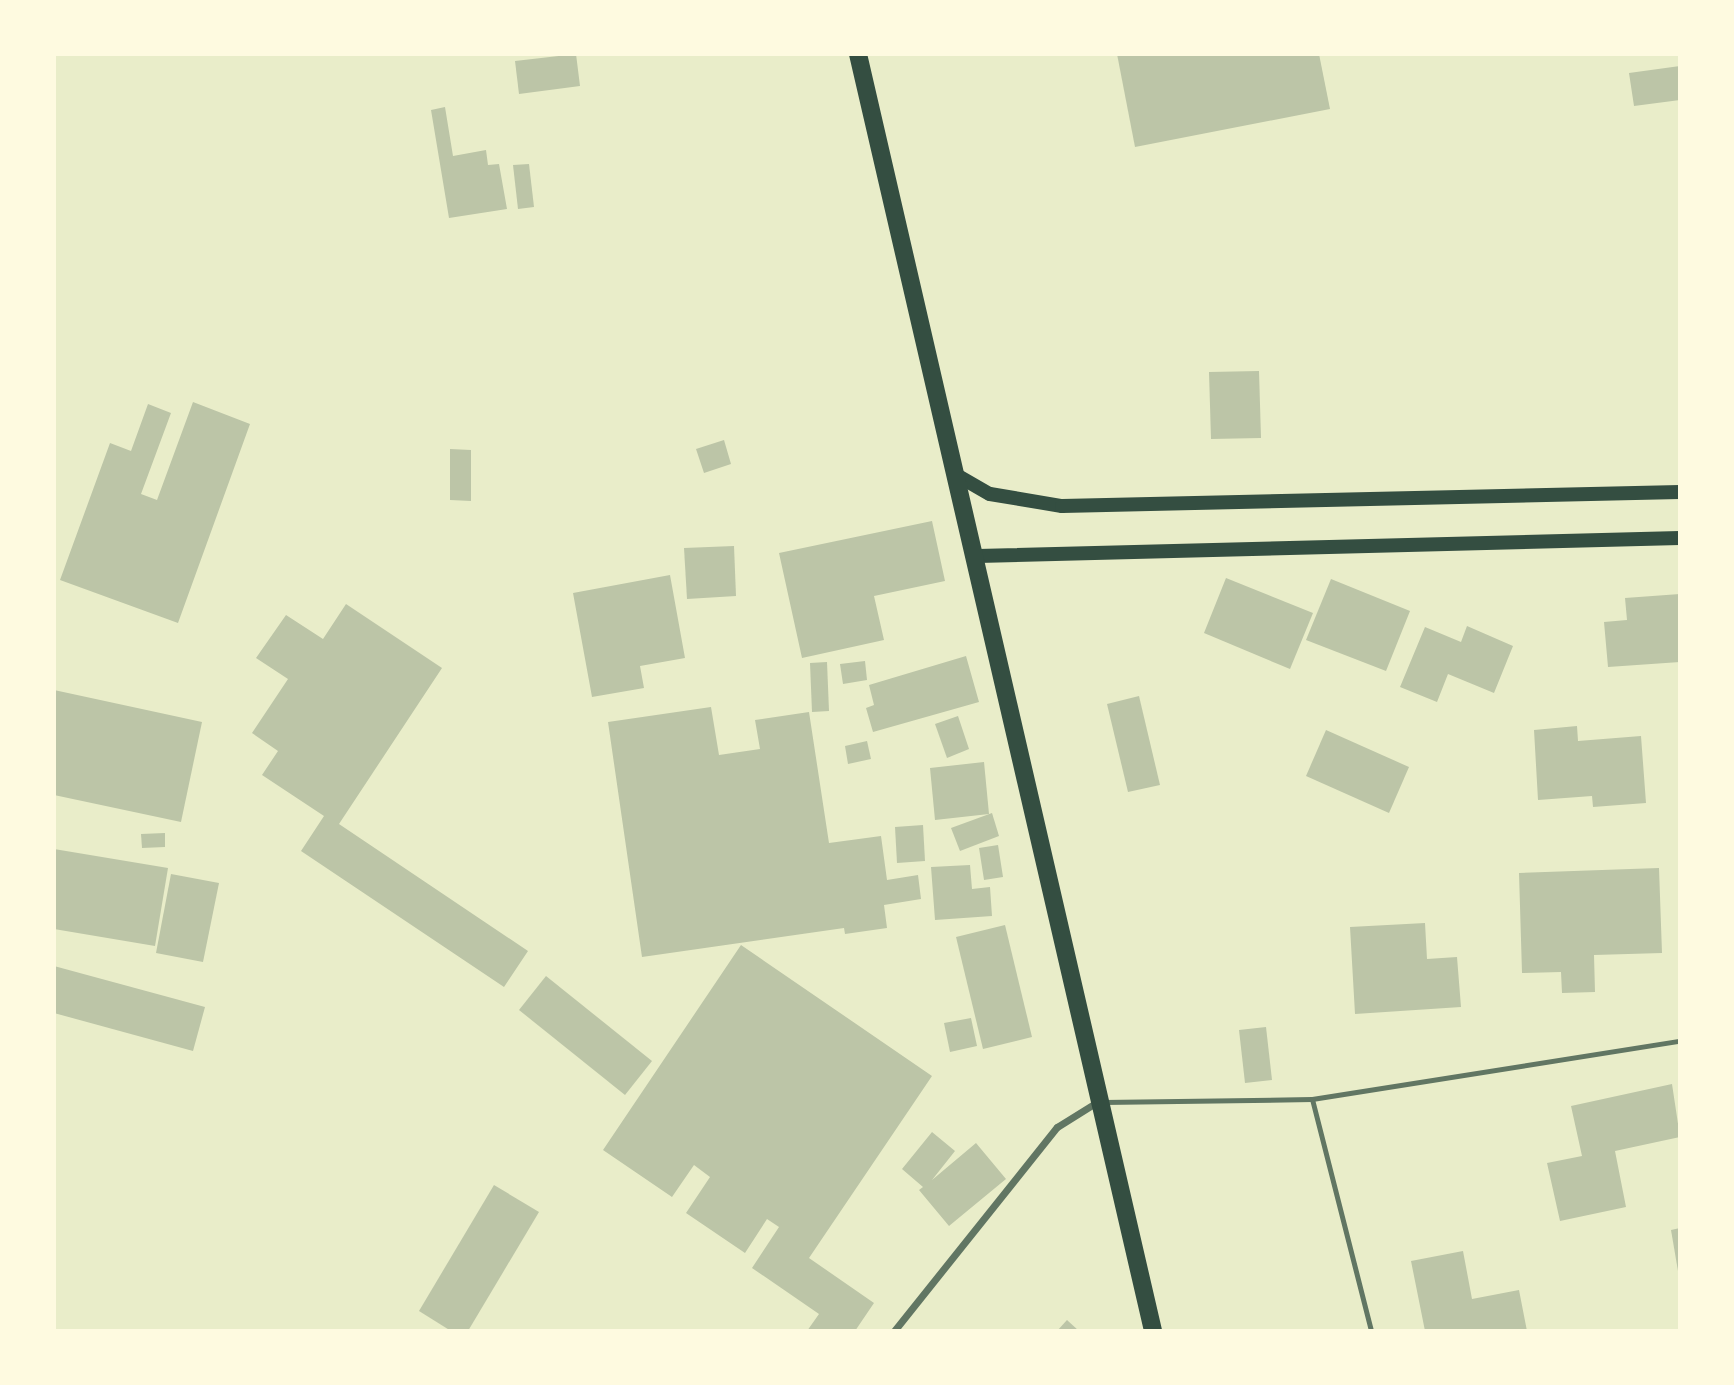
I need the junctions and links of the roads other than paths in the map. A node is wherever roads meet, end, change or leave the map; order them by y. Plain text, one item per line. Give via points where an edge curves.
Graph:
1 (858, 54) edge
2 (960, 477) junction
3 (1680, 492) edge
4 (1680, 538) edge
5 (978, 556) junction
6 (1680, 1041) edge
7 (1312, 1099) junction
8 (1097, 1102) junction
9 (894, 1331) edge
10 (1153, 1331) edge
11 (1371, 1331) edge

1 - 2 main road
2 - 3 main road via 990,494 1062,506
2 - 5 main road
4 - 5 main road
5 - 8 main road
6 - 7 lane
7 - 8 lane
7 - 11 lane
8 - 9 street via 1057,1126
8 - 10 main road

